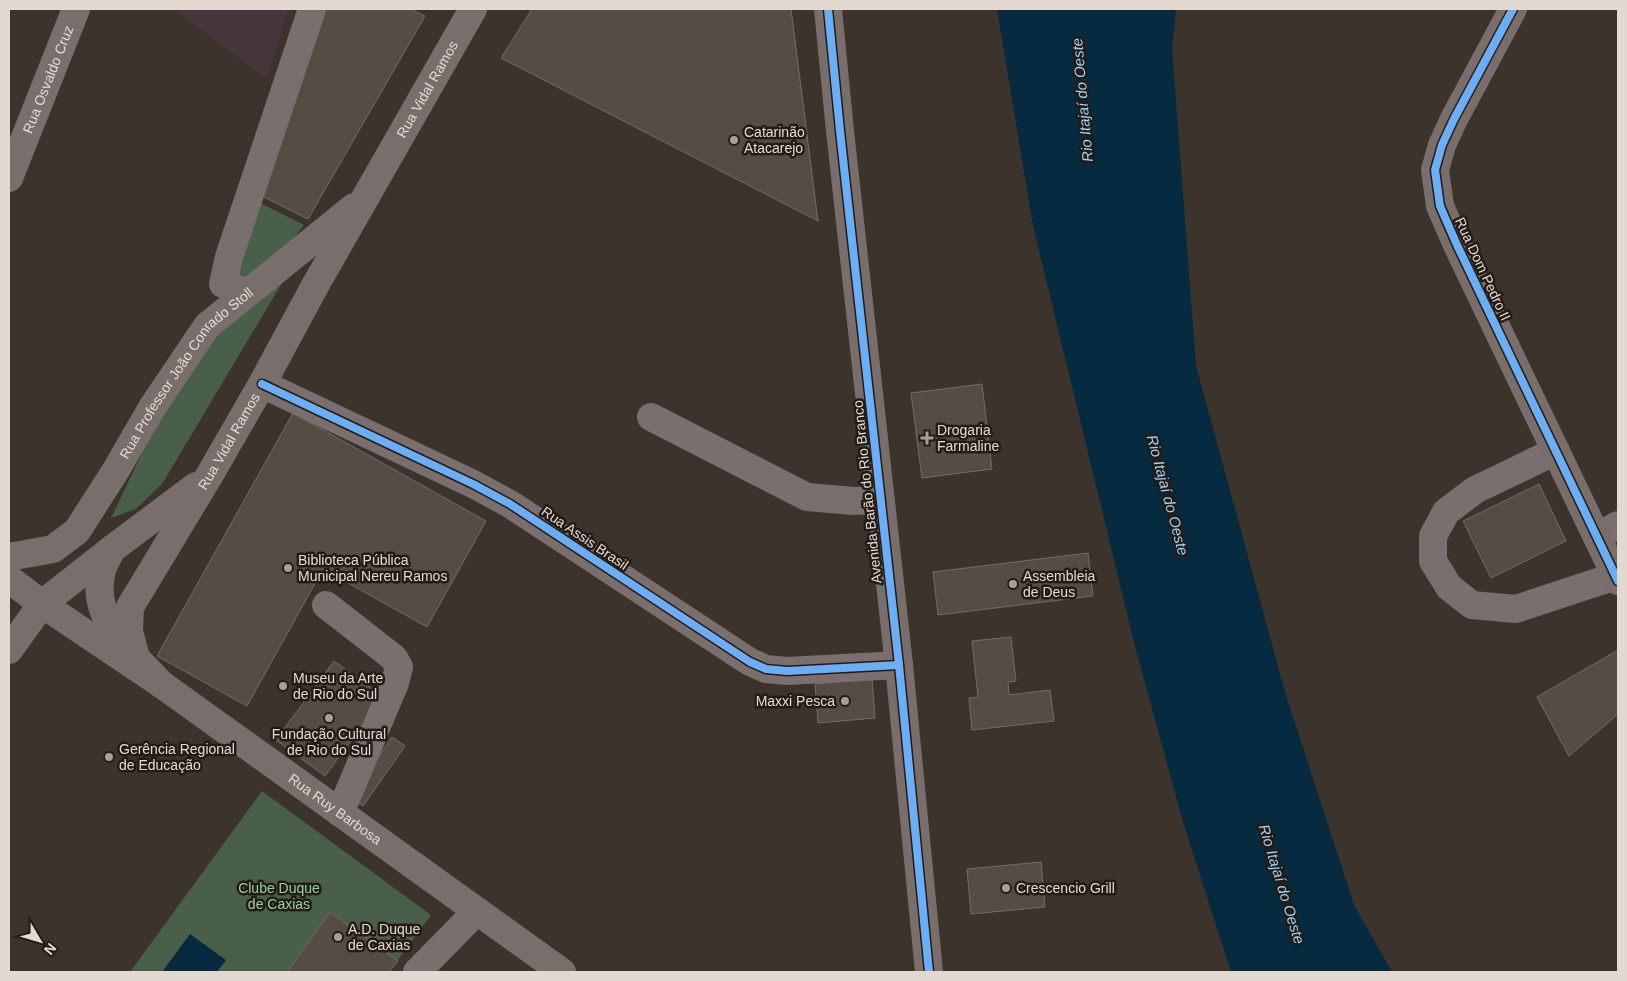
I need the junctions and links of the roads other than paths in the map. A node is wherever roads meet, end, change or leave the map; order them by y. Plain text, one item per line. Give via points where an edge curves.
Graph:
1 (76, 9) edge
2 (312, 9) edge
3 (473, 9) edge
4 (828, 9) edge
5 (1513, 9) edge
6 (9, 178) edge
7 (367, 197) junction
8 (247, 292) junction
9 (262, 384) junction
10 (651, 417) dead end
11 (1556, 451) junction
12 (209, 476) junction
13 (880, 500) junction
14 (1608, 531) edge
15 (112, 549) junction
16 (9, 557) edge
17 (1617, 578) edge
18 (9, 579) edge
19 (42, 604) junction
20 (326, 604) dead end
21 (9, 650) edge
22 (136, 658) junction
23 (898, 665) junction
24 (162, 684) junction
25 (340, 813) junction
26 (477, 911) junction
27 (417, 972) edge
28 (562, 972) edge
29 (929, 972) edge

1 - 6 street, Rua Osvaldo Cruz
2 - 8 street, Rua Professor João Conrado Stoll via 229,257 223,284
3 - 7 main road, Rua Vidal Ramos
4 - 13 main road, Avenida Barão do Rio Branco
5 - 11 main road, Rua Dom Pedro II via 1442,144 1435,170 1440,206
7 - 8 main road, Rua Vidal Ramos
7 - 9 main road, Rua Vidal Ramos
8 - 16 main road, Rua Professor João Conrado Stoll via 207,326 153,406 77,531 53,549
9 - 12 main road, Rua Vidal Ramos
9 - 23 street, Rua Assis Brasil via 510,504 750,662 766,669 787,671
10 - 13 street via 807,497
11 - 14 main road, Rua Dom Pedro II
11 - 17 street via 1475,490 1446,512 1433,536 1433,561 1449,587 1472,604 1516,609
12 - 15 main road
12 - 22 main road, Rua Vidal Ramos via 130,607 128,631
13 - 23 main road, Avenida Barão do Rio Branco
14 - 17 main road
15 - 19 main road
15 - 22 main road via 101,573 99,592 114,632
18 - 19 main road, Rua Ruy Barbosa
19 - 21 main road
19 - 24 main road, Rua Ruy Barbosa
20 - 25 street via 394,658 399,667
22 - 24 main road, Rua Vidal Ramos
23 - 29 main road, Avenida Barão do Rio Branco
24 - 25 main road, Rua Ruy Barbosa
25 - 26 main road, Rua Ruy Barbosa
26 - 27 street
26 - 28 main road, Rua Ruy Barbosa

